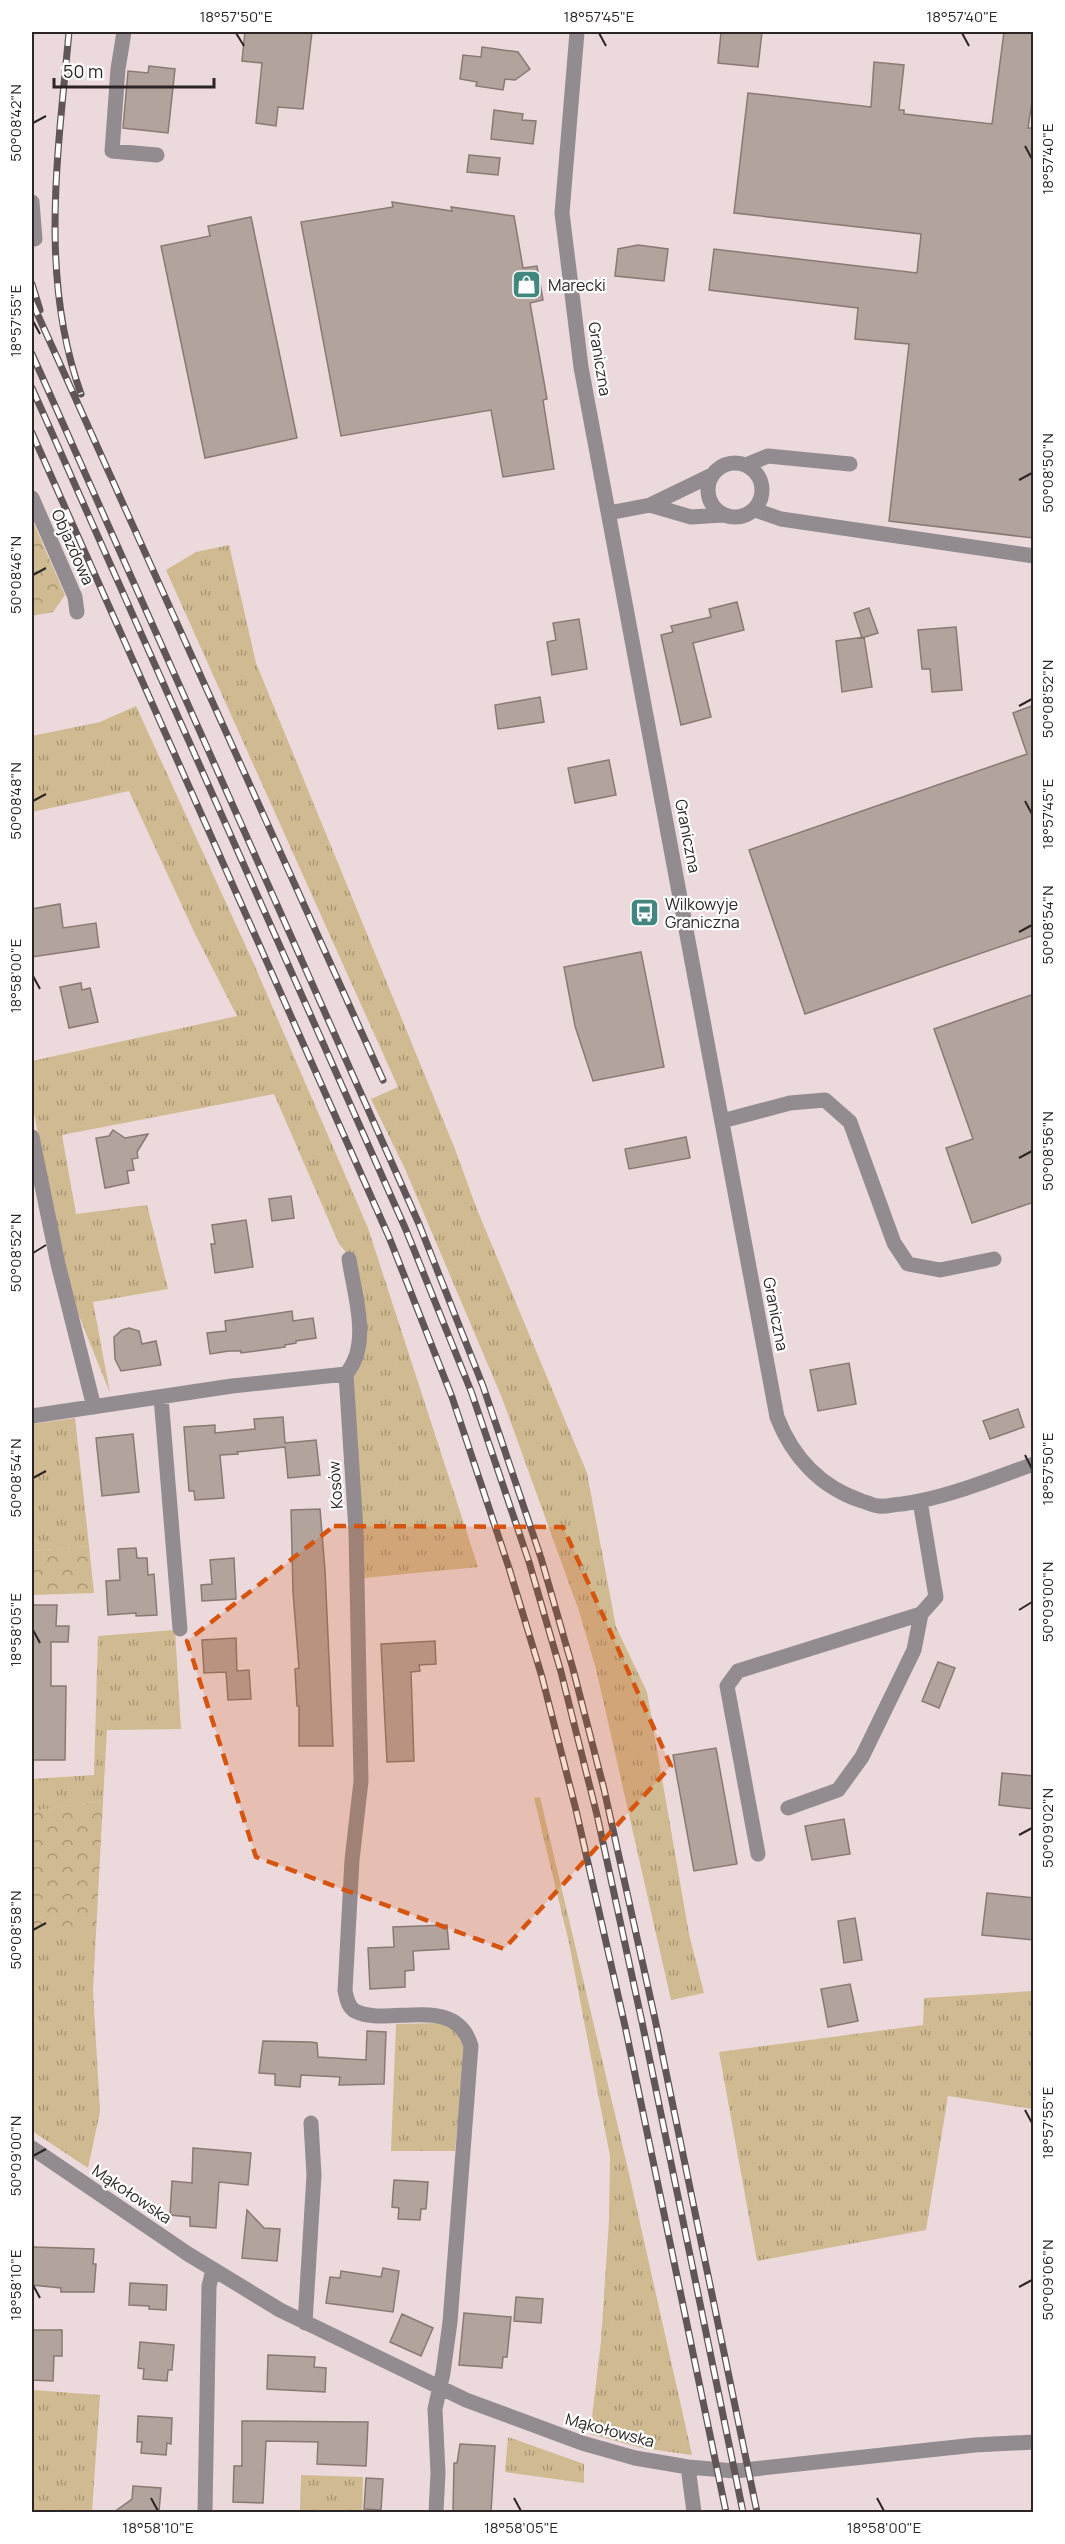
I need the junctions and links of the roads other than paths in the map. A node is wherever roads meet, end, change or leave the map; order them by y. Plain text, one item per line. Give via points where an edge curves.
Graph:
1 (124, 32) edge
2 (577, 32) edge
3 (157, 155) dead end
4 (32, 202) edge
5 (35, 239) dead end
6 (850, 464) dead end
7 (746, 465) junction
8 (712, 475) junction
9 (32, 498) edge
10 (650, 505) junction
11 (755, 510) junction
12 (609, 513) junction
13 (723, 515) junction
14 (1034, 556) edge
15 (77, 612) dead end
16 (722, 1121) junction
17 (32, 1137) edge
18 (349, 1259) dead end
19 (994, 1259) dead end
20 (346, 1374) junction
21 (161, 1397) junction
22 (94, 1407) junction
23 (32, 1416) edge
24 (1034, 1464) edge
25 (920, 1501) junction
26 (921, 1614) junction
27 (180, 1629) dead end
28 (788, 1808) dead end
29 (758, 1854) dead end
30 (311, 2123) dead end
31 (32, 2148) edge
32 (213, 2270) junction
33 (305, 2323) junction
34 (440, 2388) junction
35 (1034, 2442) edge
36 (688, 2467) junction
37 (205, 2512) edge
38 (436, 2512) edge
39 (694, 2512) edge

1 - 3 street via 112,151
2 - 12 street, Graniczna via 562,213 581,367
4 - 5 street
6 - 7 street via 768,456
7 - 8 street via 727,464
7 - 11 street via 760,478 763,487
8 - 10 street
8 - 13 street via 708,494
9 - 15 street, Objazdowa via 75,597
10 - 12 street
10 - 13 street via 691,517
11 - 13 street via 740,518
11 - 14 street via 781,519
12 - 16 street, Graniczna
16 - 19 street via 790,1103 825,1100 850,1122 894,1243 908,1264 940,1270
16 - 25 street, Graniczna via 777,1417 786,1439 823,1482 850,1497 879,1506
17 - 22 street via 58,1264
18 - 20 street via 360,1341 357,1357
20 - 21 street
20 - 34 street, Kosów via 356,1531 362,1781 352,1860 345,1991 354,2010 366,2014 425,2015 455,2022 465,2031 471,2046 450,2322
21 - 22 street
21 - 27 street
22 - 23 street
24 - 25 street, Graniczna
25 - 26 street via 936,1597
26 - 28 street via 914,1650 862,1757 838,1790
26 - 29 street via 738,1671 727,1686
30 - 33 street via 314,2175
31 - 32 street, Mąkołowska
32 - 33 street, Mąkołowska
32 - 37 street via 209,2286
33 - 34 street, Mąkołowska
34 - 36 street, Mąkołowska via 582,2443
34 - 38 street via 435,2409
35 - 36 street, Mąkołowska via 735,2471
36 - 39 street

